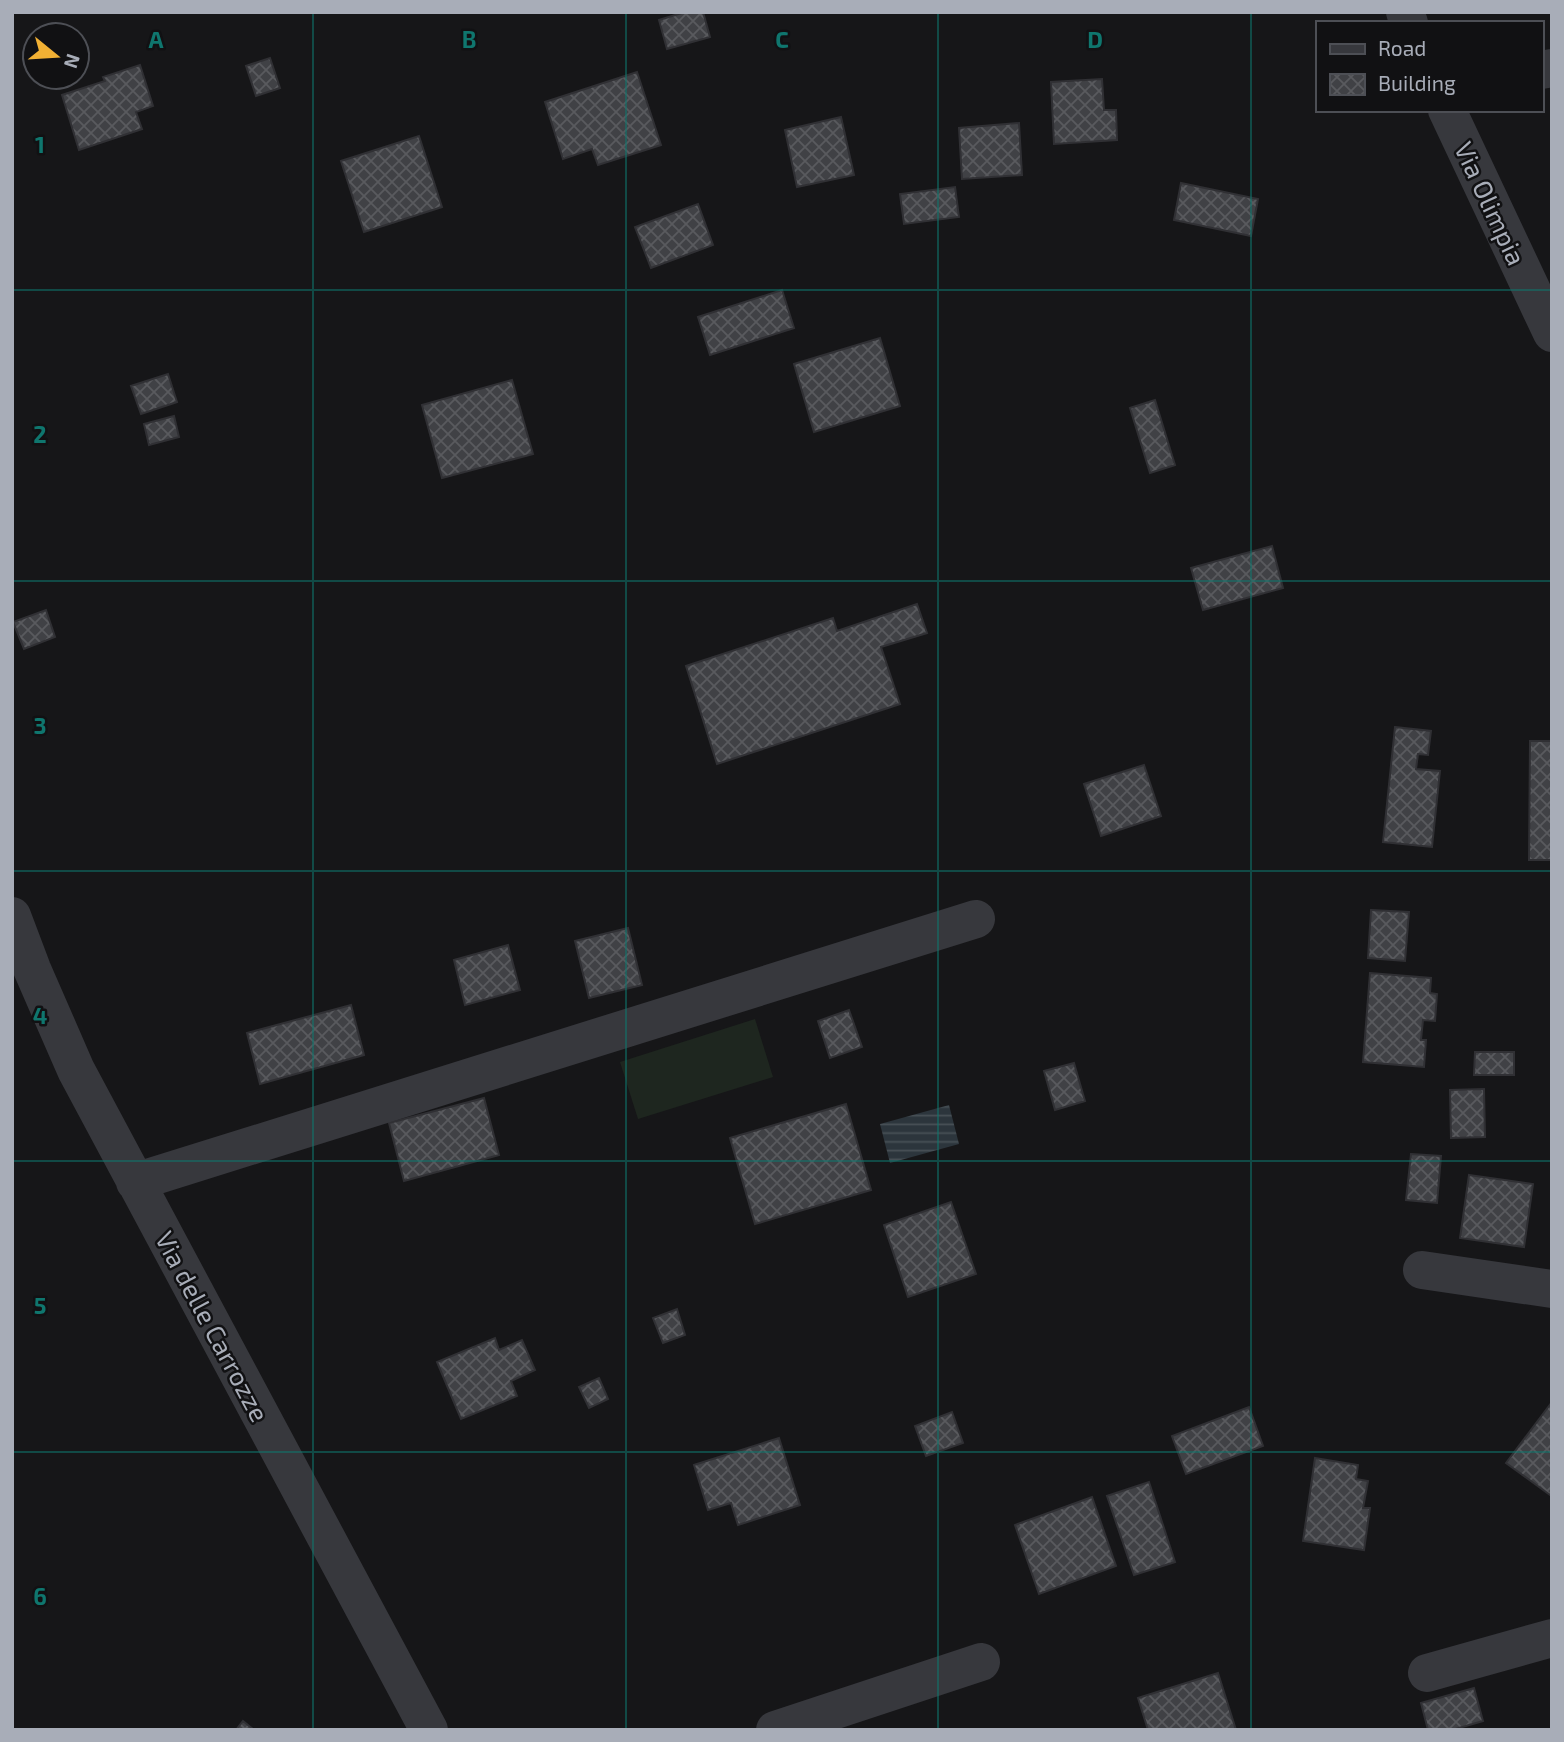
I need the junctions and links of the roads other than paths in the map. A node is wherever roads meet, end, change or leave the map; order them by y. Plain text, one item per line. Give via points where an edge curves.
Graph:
1 (1448, 112) edge
2 (1552, 333) edge
3 (12, 916) edge
4 (975, 919) dead end
5 (135, 1182) junction
6 (1422, 1270) dead end
7 (1552, 1289) edge
8 (1552, 1637) edge
9 (981, 1662) dead end
10 (1427, 1673) dead end
11 (429, 1730) edge
12 (775, 1730) edge

1 - 2 street, Via Olimpia
3 - 5 street, Via delle Carrozze via 76,1070
4 - 5 street
5 - 11 street, Via delle Carrozze
6 - 7 street
8 - 10 street
9 - 12 street

